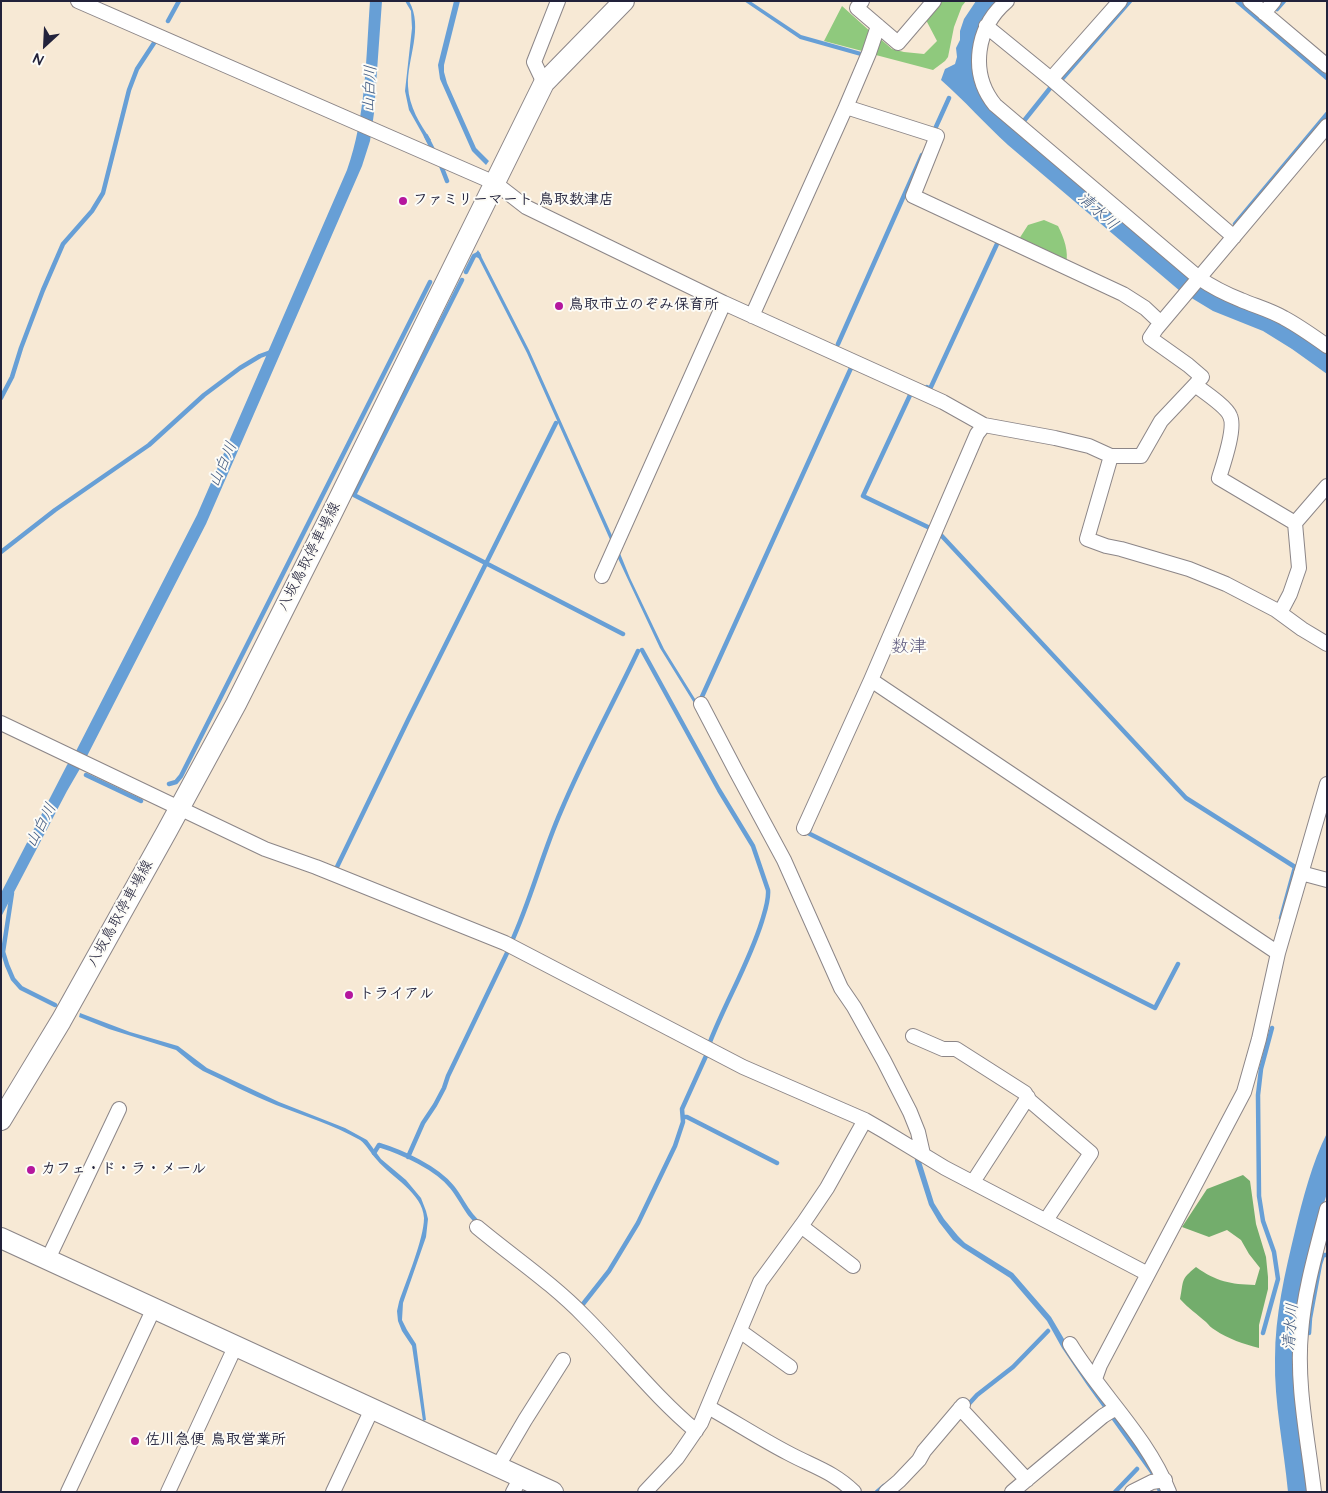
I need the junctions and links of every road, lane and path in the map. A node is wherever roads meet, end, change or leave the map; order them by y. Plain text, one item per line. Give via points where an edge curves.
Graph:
1 (78, 1) edge
2 (558, 1) edge
3 (624, 1) edge
4 (862, 1) edge
5 (934, 1) edge
6 (1007, 1) edge
7 (1120, 1) edge
8 (1250, 1) edge
9 (1274, 1) edge
10 (1264, 13) junction
11 (878, 26) junction
12 (986, 26) junction
13 (1327, 66) edge
14 (1052, 79) junction
15 (544, 83) junction
16 (846, 107) junction
17 (1327, 126) edge
18 (495, 183) junction
19 (1234, 237) junction
20 (1199, 278) junction
21 (724, 304) junction
22 (752, 316) junction
23 (1161, 323) junction
24 (1327, 346) edge
25 (1195, 385) junction
26 (984, 425) junction
27 (1111, 456) junction
28 (1327, 486) edge
29 (1295, 523) junction
30 (602, 576) dead end
31 (1280, 613) junction
32 (1327, 644) edge
33 (871, 680) junction
34 (701, 704) dead end
35 (1, 723) edge
36 (1327, 784) edge
37 (179, 809) junction
38 (804, 828) dead end
39 (1302, 873) junction
40 (1327, 880) edge
41 (1278, 953) junction
42 (913, 1036) dead end
43 (1028, 1097) junction
44 (119, 1109) dead end
45 (1, 1120) edge
46 (865, 1120) junction
47 (923, 1154) junction
48 (973, 1182) junction
49 (1327, 1209) edge
50 (1046, 1220) junction
51 (801, 1226) junction
52 (477, 1227) dead end
53 (1, 1238) edge
54 (48, 1260) junction
55 (853, 1266) dead end
56 (1148, 1274) junction
57 (154, 1308) junction
58 (740, 1331) junction
59 (1070, 1344) dead end
60 (236, 1345) junction
61 (562, 1360) dead end
62 (790, 1367) dead end
63 (1095, 1379) junction
64 (708, 1407) junction
65 (1116, 1408) junction
66 (372, 1409) junction
67 (696, 1431) junction
68 (498, 1466) junction
69 (1027, 1480) junction
70 (517, 1484) edge
71 (1167, 1486) edge
72 (68, 1492) edge
73 (168, 1492) edge
74 (333, 1492) edge
75 (553, 1492) edge
76 (645, 1492) edge
77 (854, 1492) edge
78 (886, 1492) edge
79 (1012, 1492) edge
80 (1132, 1492) edge
81 (1314, 1492) edge

1 - 18 street
2 - 15 street via 534,62
3 - 15 main road, 八坂鳥取停車場線
4 - 11 street via 857,8
5 - 11 street via 898,43
6 - 12 street
7 - 14 street
8 - 10 street
9 - 10 street
10 - 13 street
11 - 16 street
12 - 14 street
12 - 20 street via 979,59 984,88 995,105
14 - 19 street
15 - 18 main road, 八坂鳥取停車場線
16 - 22 street
16 - 23 street via 937,136 912,196 1123,294
17 - 19 street
18 - 21 street via 526,207
18 - 37 main road, 八坂鳥取停車場線 via 297,584
19 - 20 street
20 - 23 street
20 - 24 street via 1214,288 1285,318
21 - 22 street
21 - 30 street
22 - 26 street via 943,402
23 - 25 street via 1150,338 1202,376
25 - 27 street via 1161,421 1140,456
25 - 29 street via 1230,415 1232,424 1227,453 1219,478
26 - 27 street via 1089,446
26 - 33 street via 977,434
27 - 31 street via 1087,539 1189,569
28 - 29 street
29 - 31 street via 1299,568
31 - 32 street
33 - 38 street
33 - 41 street
34 - 47 street via 784,860 842,988 910,1112
35 - 37 street
36 - 39 street
37 - 45 main road, 八坂鳥取停車場線 via 61,1021
37 - 46 street via 266,849 505,944 743,1067
39 - 40 street
39 - 41 street
41 - 56 street via 1260,1039 1244,1092
42 - 43 street via 943,1049 956,1049
43 - 48 street
43 - 50 street via 1092,1153
44 - 54 street
46 - 47 street
46 - 51 street via 827,1188
47 - 48 street
48 - 50 street
49 - 81 street via 1311,1272 1301,1332 1303,1408
50 - 56 street
51 - 55 street
51 - 58 street via 760,1282
52 - 67 street via 584,1316
53 - 54 main road
54 - 57 main road
56 - 63 street
57 - 60 main road
57 - 72 street
58 - 62 street
58 - 64 street
59 - 63 street
60 - 66 main road
60 - 73 street
61 - 68 street
63 - 65 street
64 - 67 street
64 - 77 street via 782,1450 832,1474
65 - 69 street
65 - 71 street via 1148,1452
66 - 68 main road
66 - 74 street
67 - 76 street via 677,1458
68 - 70 main road
69 - 78 street via 962,1406 918,1460
69 - 79 street
70 - 75 main road
71 - 80 street via 1152,1482

